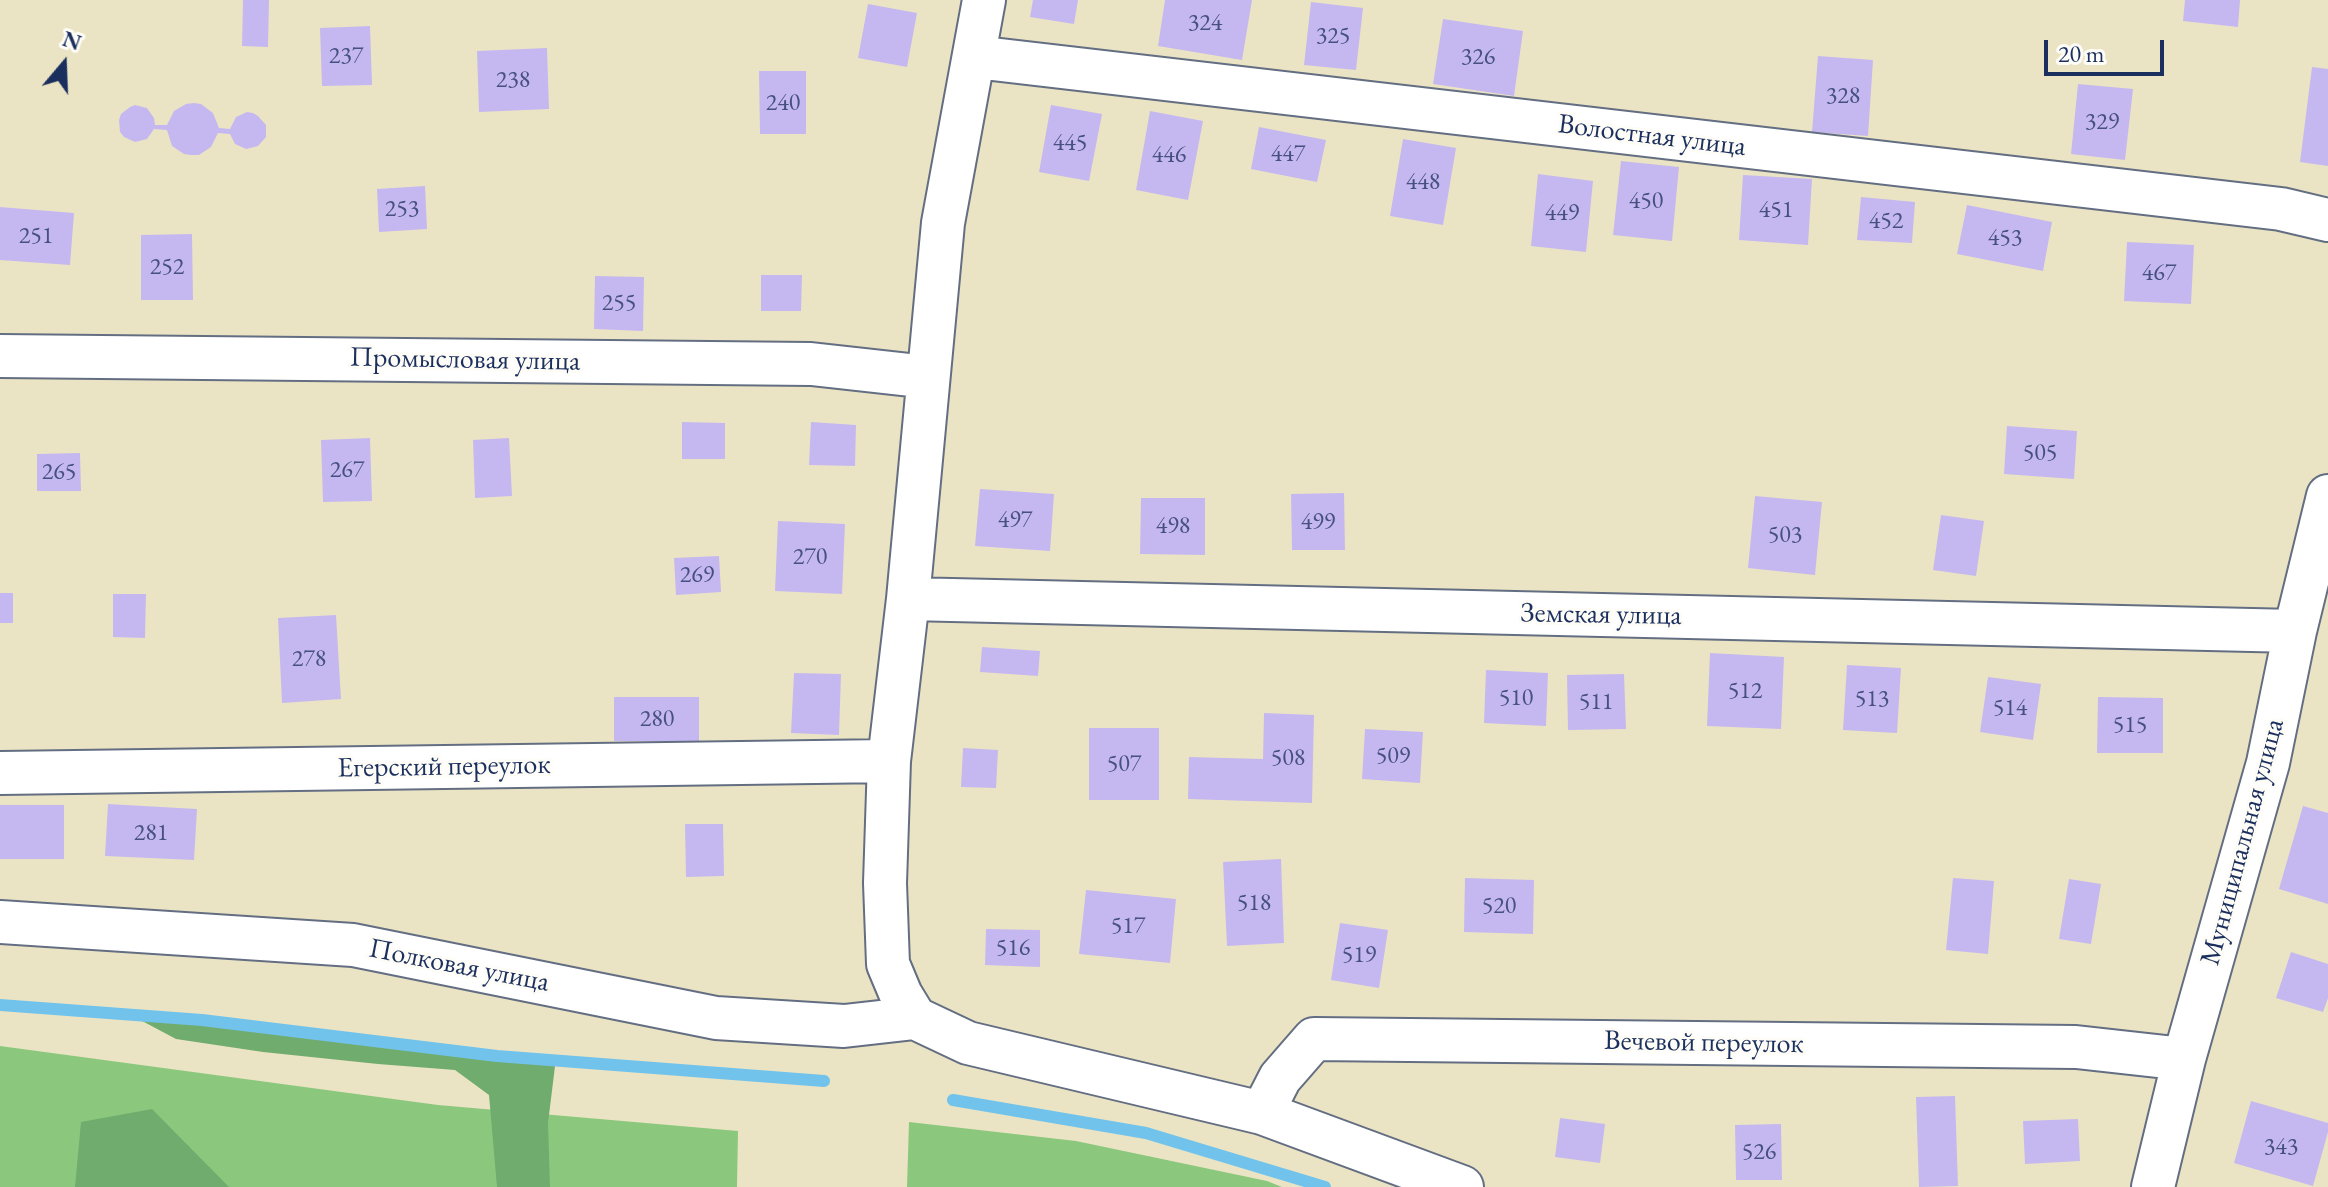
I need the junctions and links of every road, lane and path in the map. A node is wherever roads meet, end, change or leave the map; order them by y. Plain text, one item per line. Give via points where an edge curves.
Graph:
1 (984, 0) edge
2 (975, 57) junction
3 (2328, 220) edge
4 (0, 356) edge
5 (928, 377) junction
6 (2328, 496) edge
7 (908, 599) junction
8 (2295, 631) junction
9 (889, 761) junction
10 (0, 773) edge
11 (0, 922) edge
12 (915, 1018) junction
13 (2184, 1059) junction
14 (1262, 1113) junction
15 (1462, 1187) edge
16 (2153, 1187) edge

1 - 2 street
2 - 3 street, Волостная улица via 2281,209
2 - 5 street via 943,223
4 - 5 street, Промысловая улица via 811,364
5 - 7 street
6 - 8 street, Муниципальная улица
7 - 8 street, Земская улица
7 - 9 street
8 - 13 street, Муниципальная улица via 2268,763
9 - 10 street, Егерский переулок
9 - 12 street via 888,964
11 - 12 street, Полковая улица via 353,945 716,1018 844,1026
12 - 14 street via 968,1043
13 - 14 street, Вечевой переулок via 2076,1047 1314,1039 1280,1078
13 - 16 street, Муниципальная улица
14 - 15 street

